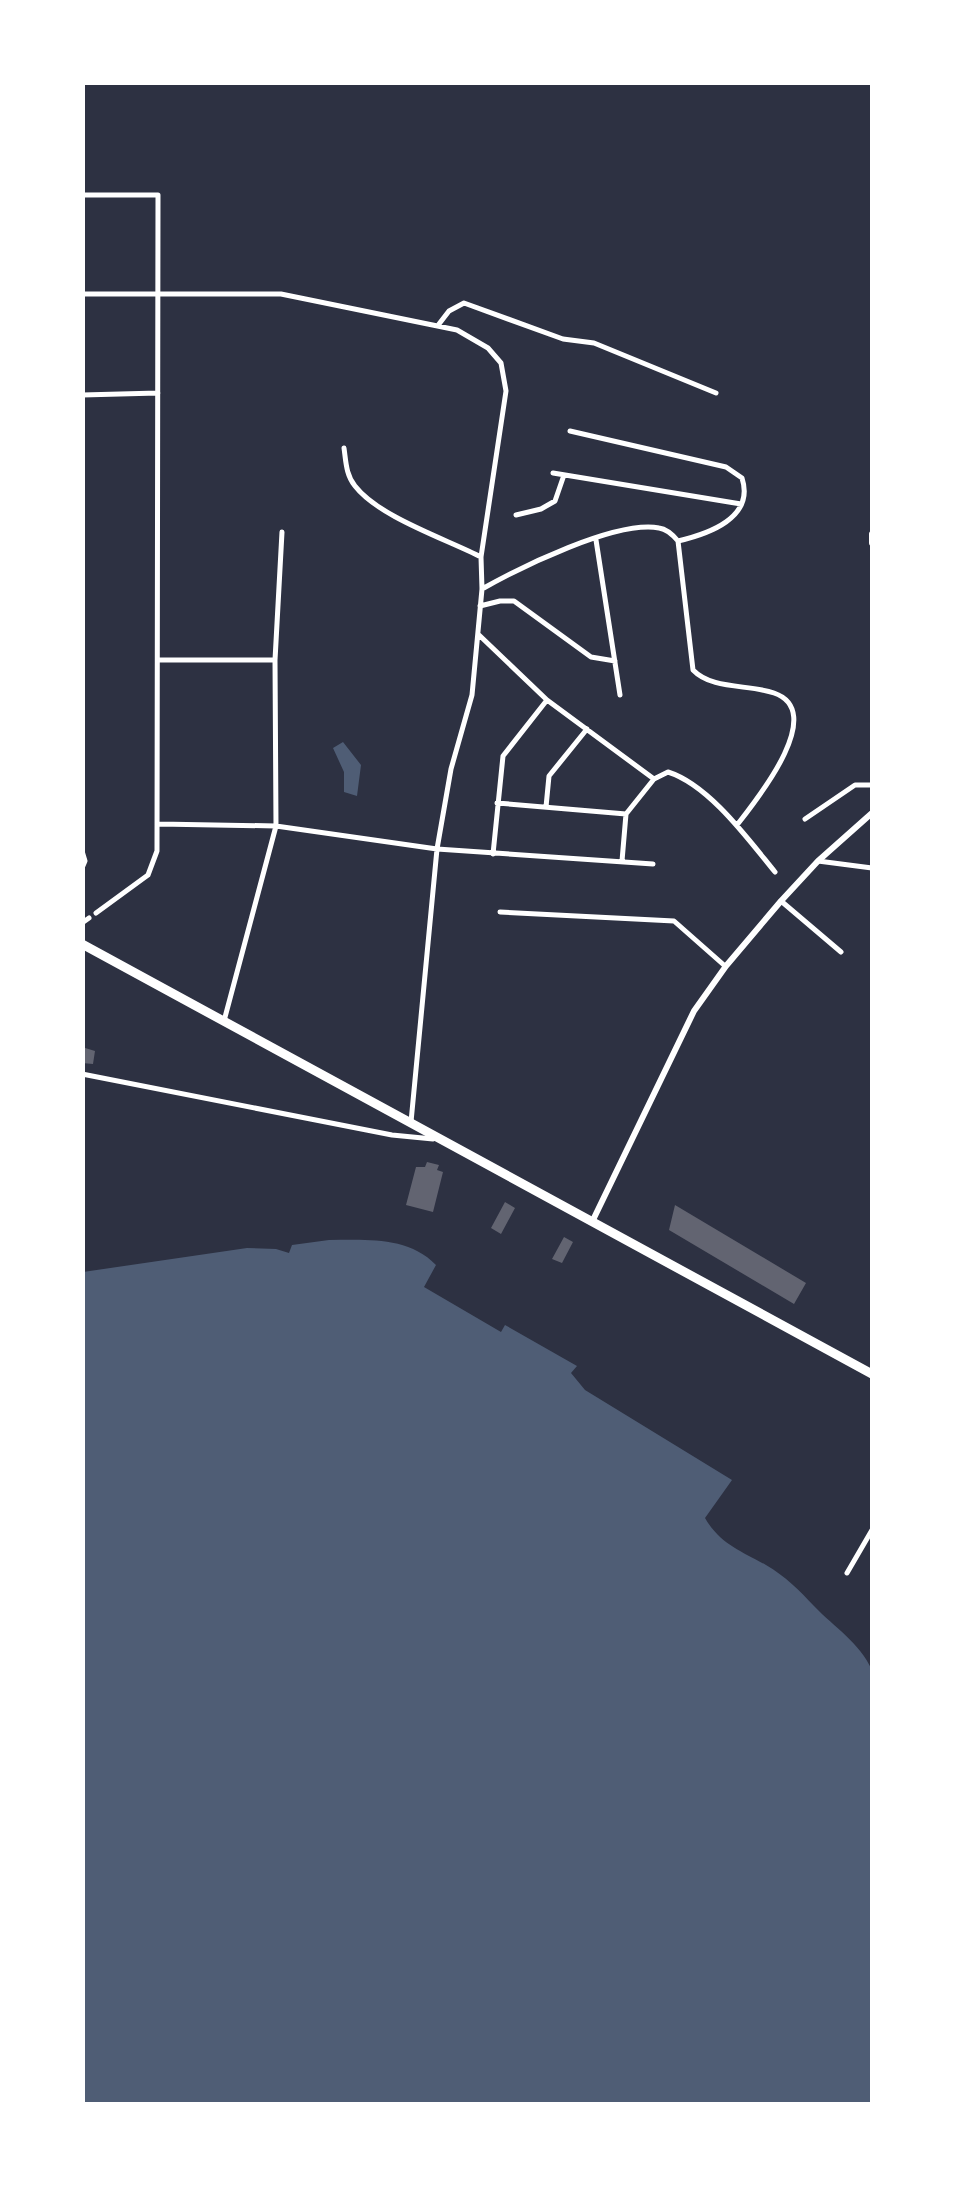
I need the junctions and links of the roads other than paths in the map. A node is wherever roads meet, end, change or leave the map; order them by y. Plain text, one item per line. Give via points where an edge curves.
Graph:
1 (82, 195) edge
2 (82, 294) edge
3 (160, 295) junction
4 (438, 324) junction
5 (158, 393) junction
6 (82, 394) edge
7 (716, 394) dead end
8 (570, 431) dead end
9 (344, 448) dead end
10 (554, 474) dead end
11 (564, 475) junction
12 (741, 504) junction
13 (516, 515) dead end
14 (282, 532) dead end
15 (872, 534) edge
16 (596, 540) junction
17 (678, 540) junction
18 (872, 542) edge
19 (482, 556) junction
20 (482, 590) junction
21 (480, 606) junction
22 (478, 634) junction
23 (159, 660) junction
24 (275, 660) junction
25 (615, 662) junction
26 (620, 695) dead end
27 (546, 700) junction
28 (587, 728) junction
29 (654, 778) junction
30 (872, 786) edge
31 (497, 803) junction
32 (546, 808) junction
33 (872, 813) edge
34 (626, 814) junction
35 (805, 819) dead end
36 (159, 824) junction
37 (737, 825) junction
38 (276, 826) junction
39 (437, 849) junction
40 (82, 851) edge
41 (493, 854) junction
42 (818, 861) junction
43 (622, 862) junction
44 (653, 864) dead end
45 (82, 868) edge
46 (872, 868) edge
47 (775, 872) dead end
48 (781, 902) junction
49 (500, 912) dead end
50 (96, 913) dead end
51 (82, 944) edge
52 (840, 952) dead end
53 (726, 966) junction
54 (224, 1021) junction
55 (82, 1074) edge
56 (411, 1122) junction
57 (440, 1139) junction
58 (594, 1220) junction
59 (872, 1374) edge
60 (872, 1530) edge
61 (847, 1573) dead end

1 - 3 street via 158,195
2 - 3 street
3 - 4 street via 281,294
3 - 5 street
4 - 7 street via 464,303 564,339 594,342
4 - 19 street via 488,348 504,373
5 - 6 street
5 - 23 street
8 - 12 street via 726,467 742,478
9 - 19 street via 348,473 364,495
10 - 11 street
11 - 12 street
11 - 13 street via 555,501
12 - 17 street via 722,526
14 - 24 street
15 - 18 street
16 - 17 street via 659,528
16 - 20 street via 538,559
16 - 25 street
17 - 37 street via 693,670 702,678 777,693 792,716 781,762
19 - 20 street
20 - 21 street
21 - 22 street
21 - 25 street via 514,601 591,658
22 - 27 street
22 - 39 street via 468,714
23 - 24 street
23 - 36 street
24 - 38 street
25 - 26 street
27 - 28 street
27 - 31 street via 503,756
28 - 29 street
28 - 32 street via 549,776
29 - 34 street
29 - 37 street via 668,772 689,780
30 - 35 street via 856,785
31 - 32 street
31 - 41 street
32 - 34 street
33 - 42 street
34 - 43 street
36 - 38 street
36 - 50 street via 153,868
37 - 47 street
38 - 39 street
38 - 54 street
39 - 41 street
39 - 56 street
40 - 45 street
41 - 43 street
42 - 46 street
42 - 48 street
43 - 44 street
48 - 52 street
48 - 53 street
49 - 53 street via 674,921
51 - 54 highway
53 - 58 street via 690,1020
54 - 56 highway
55 - 57 street
56 - 57 highway
57 - 58 highway
58 - 59 highway
60 - 61 street

